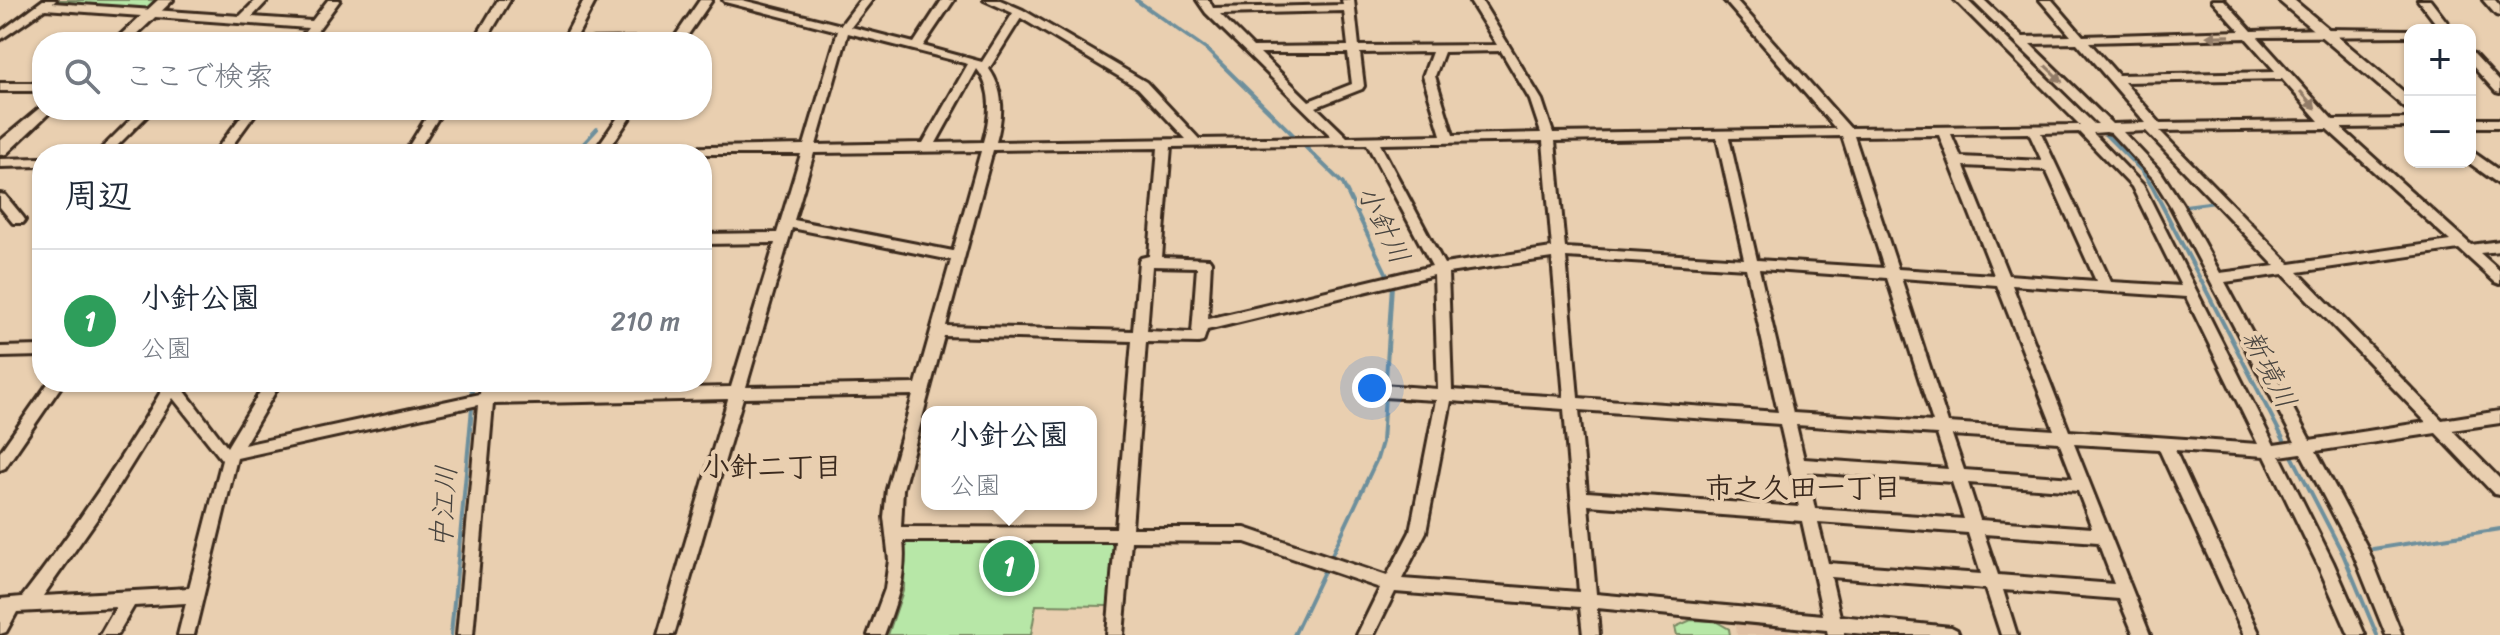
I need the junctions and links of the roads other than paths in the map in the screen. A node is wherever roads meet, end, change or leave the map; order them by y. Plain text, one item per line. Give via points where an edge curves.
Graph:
1 (166, 0) edge
2 (262, 0) edge
3 (334, 0) edge
4 (504, 0) edge
5 (590, 0) edge
6 (706, 0) edge
7 (729, 0) edge
8 (866, 0) edge
9 (948, 0) edge
10 (990, 0) edge
11 (1475, 0) edge
12 (1730, 0) edge
13 (1961, 0) edge
14 (1978, 0) edge
15 (2046, 0) edge
16 (2218, 0) edge
17 (2285, 0) edge
18 (2424, 0) edge
19 (2489, 0) edge
20 (48, 3) edge
21 (1349, 4) edge
22 (1206, 6) edge
23 (1019, 12) junction
24 (2500, 13) edge
25 (151, 14) junction
26 (243, 20) junction
27 (2442, 24) edge
28 (315, 25) junction
29 (844, 29) junction
30 (131, 32) edge
31 (310, 32) edge
32 (485, 32) edge
33 (573, 32) edge
34 (683, 32) edge
35 (2324, 32) junction
36 (2404, 33) edge
37 (2250, 35) junction
38 (0, 37) edge
39 (2081, 39) junction
40 (2020, 41) junction
41 (916, 48) junction
42 (1354, 48) junction
43 (1505, 48) junction
44 (1250, 50) junction
45 (1439, 50) junction
46 (2476, 63) edge
47 (980, 65) junction
48 (2483, 71) junction
49 (2500, 72) edge
50 (2287, 75) junction
51 (2115, 79) junction
52 (0, 87) edge
53 (32, 87) edge
54 (2500, 89) edge
55 (2404, 100) edge
56 (1307, 106) junction
57 (33, 120) edge
58 (137, 120) edge
59 (244, 120) edge
60 (431, 120) edge
61 (622, 120) edge
62 (2404, 123) edge
63 (2476, 123) edge
64 (2500, 123) edge
65 (2331, 126) junction
66 (2153, 128) junction
67 (2088, 129) junction
68 (2112, 129) junction
69 (2034, 130) junction
70 (1944, 131) junction
71 (1847, 133) junction
72 (1722, 135) junction
73 (1549, 138) junction
74 (1448, 139) junction
75 (1343, 140) junction
76 (1372, 141) junction
77 (112, 144) edge
78 (226, 144) edge
79 (416, 144) edge
80 (605, 144) edge
81 (1165, 144) junction
82 (1197, 144) junction
83 (989, 146) junction
84 (927, 148) junction
85 (0, 150) edge
86 (808, 150) junction
87 (712, 151) edge
88 (2476, 160) edge
89 (1955, 161) junction
90 (32, 162) edge
91 (0, 163) edge
92 (2050, 166) junction
93 (2500, 180) edge
94 (0, 198) edge
95 (18, 220) dead end
96 (787, 223) junction
97 (782, 238) junction
98 (712, 239) edge
99 (2500, 246) edge
100 (2465, 247) junction
101 (1561, 252) junction
102 (960, 257) junction
103 (1155, 261) junction
104 (1752, 264) junction
105 (2287, 269) junction
106 (1441, 270) junction
107 (1892, 274) junction
108 (2215, 279) junction
109 (2500, 279) edge
110 (2002, 280) junction
111 (2106, 287) junction
112 (2191, 292) junction
113 (1201, 326) junction
114 (940, 331) junction
115 (1141, 334) junction
116 (32, 351) edge
117 (0, 352) edge
118 (924, 389) junction
119 (1382, 391) dead end
120 (50, 392) edge
121 (168, 392) edge
122 (177, 392) edge
123 (268, 392) edge
124 (737, 392) junction
125 (485, 393) edge
126 (1445, 394) junction
127 (1572, 404) junction
128 (2500, 417) edge
129 (1787, 418) junction
130 (2439, 427) junction
131 (1943, 429) junction
132 (2064, 437) junction
133 (2164, 444) junction
134 (2303, 448) junction
135 (2273, 451) junction
136 (231, 453) junction
137 (0, 464) edge
138 (1798, 465) junction
139 (1958, 476) junction
140 (2083, 485) junction
141 (2500, 489) edge
142 (1580, 498) junction
143 (1809, 515) junction
144 (1974, 527) junction
145 (893, 534) junction
146 (1123, 534) junction
147 (2103, 536) junction
148 (1821, 569) junction
149 (1992, 582) junction
150 (1391, 585) junction
151 (2125, 592) junction
152 (195, 595) junction
153 (129, 599) junction
154 (1588, 601) junction
155 (13, 605) edge
156 (0, 627) edge
157 (1835, 630) edge
158 (108, 635) edge
159 (186, 635) edge
160 (465, 635) edge
161 (666, 635) edge
162 (876, 635) edge
163 (1115, 635) edge
164 (1365, 635) edge
165 (1591, 635) edge
166 (1951, 635) edge
167 (2009, 635) edge
168 (2142, 635) edge
169 (2252, 635) edge
170 (2357, 635) edge
171 (2394, 635) edge

1 - 25 main road
2 - 26 street
3 - 28 street
4 - 32 street
5 - 33 street
6 - 34 street
7 - 29 street
8 - 29 street
9 - 41 street
10 - 23 street
11 - 43 street
12 - 71 street
13 - 67 street
14 - 40 street
15 - 39 street
16 - 37 street
17 - 35 main road
18 - 27 street
19 - 24 street
20 - 25 street
20 - 38 street
21 - 22 street
21 - 42 street
22 - 44 street
23 - 47 street
23 - 82 street via 1142,85
25 - 26 street
25 - 30 main road
26 - 28 street
28 - 31 street
29 - 41 street
29 - 86 street
35 - 36 street
35 - 37 street
35 - 55 main road
37 -> 39 street
37 - 50 street
39 - 40 street
39 - 51 street
40 -> 68 street
41 - 47 street
42 - 44 street
42 - 45 street
42 - 56 street via 1358,86
43 - 45 street
43 - 73 street via 1536,100
44 - 56 street
45 - 74 street via 1429,76
46 - 48 street
47 - 83 street via 996,107
47 - 84 street
48 - 49 street
48 - 54 street
50 - 51 street
50 -> 65 street
51 - 66 street
52 - 53 street
56 - 75 street
57 - 85 main road
58 - 77 street
59 - 78 street
60 - 79 street
61 - 80 street
62 - 65 street
63 - 64 street
65 - 66 street
65 - 100 street
66 - 68 street
66 - 105 street
67 - 68 street
67 - 69 street
67 - 112 street via 2137,185
68 - 108 street via 2168,190
69 - 70 street
69 - 92 street
70 - 71 street
70 - 89 street
71 - 72 street
71 - 107 street
72 - 73 street
72 - 104 street
73 - 74 street
73 - 101 street
74 - 76 street
75 - 76 street
75 - 82 street
76 - 106 street
81 - 82 street
81 - 83 street
81 - 103 street
83 - 84 street
83 - 102 street
84 - 86 street
86 - 87 street
86 - 96 street
88 - 93 main road
89 - 92 street
89 - 110 street
90 - 91 street
92 - 111 street
94 - 95 street
96 - 97 street
96 - 102 street
97 - 98 street
97 - 124 street
99 - 100 street
100 - 105 street
100 - 109 street
101 - 104 street
101 - 106 street via 1487,259
101 - 127 street
102 - 114 street
103 - 113 street via 1204,262
103 - 115 street via 1146,261
104 - 107 street
104 - 129 street
105 - 108 street
105 - 130 street
106 - 113 street
106 - 126 street
107 - 110 street
107 - 131 street
108 - 134 street
110 - 111 street
110 - 132 street
111 - 112 street
112 - 135 street
113 - 115 street via 1198,338
114 - 115 street
114 - 118 street
115 - 146 street
116 - 117 street
118 - 124 street
118 - 145 street via 895,489
119 - 126 street
120 - 137 street
121 - 155 street via 73,545
122 - 136 street via 224,455
123 - 136 street
124 - 125 street
124 - 161 street
125 - 136 street via 463,403
125 - 160 street
126 - 127 street
126 - 150 street via 1418,532
127 - 129 street
127 - 142 street
128 - 130 street
129 - 131 street
129 - 138 street
130 - 134 street
130 - 141 street
131 - 132 street
131 - 139 street
132 - 133 street
132 - 140 street
133 - 135 street
133 - 169 street
134 - 135 street
134 - 171 street via 2359,547
135 - 170 street
136 - 152 street
138 - 139 street
138 - 143 street
139 - 140 street
139 - 144 street
140 - 147 street
142 - 143 street
142 - 154 street
143 - 144 street
143 - 148 street
144 - 147 street
144 - 149 street
145 - 146 street
145 - 162 street via 893,589
146 - 150 street via 1245,535
146 - 163 street
147 - 151 street
148 - 149 street
148 - 157 street
149 - 151 street
149 - 167 street
150 - 154 street
150 - 164 street
151 - 168 street
152 - 153 street
152 - 159 street
153 - 155 street
153 - 158 street
154 - 157 street
154 - 165 street
155 - 156 street
157 - 166 street

